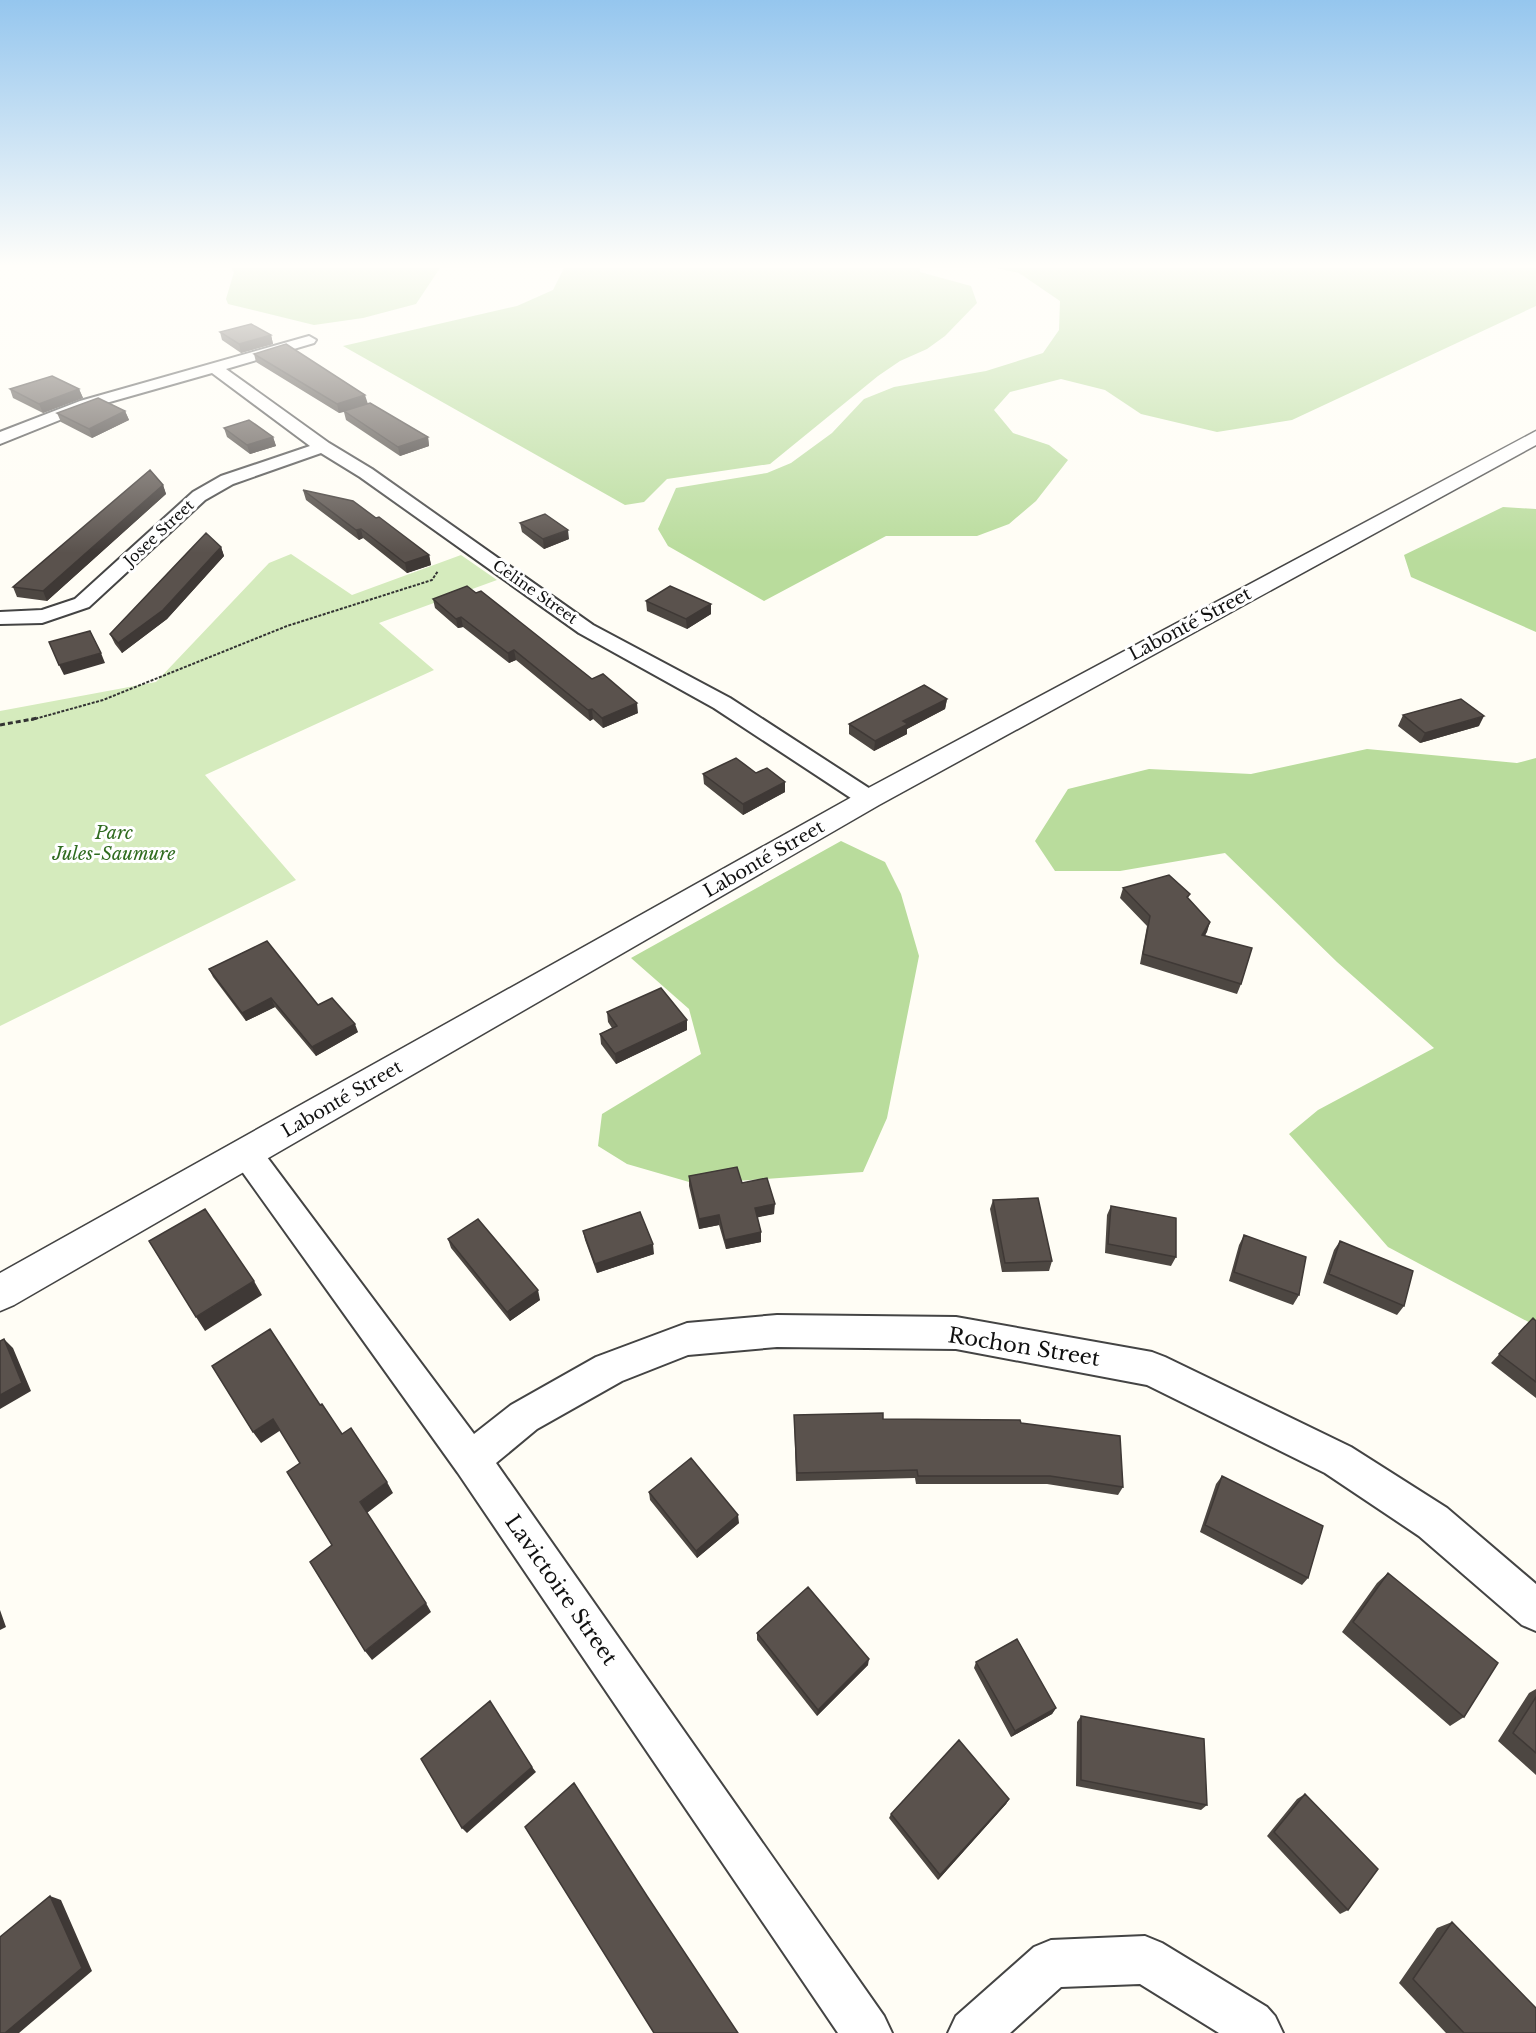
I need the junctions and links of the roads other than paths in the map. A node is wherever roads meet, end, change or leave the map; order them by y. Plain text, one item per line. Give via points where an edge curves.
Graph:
1 (225, 363) edge
2 (213, 366) junction
3 (1536, 437) edge
4 (0, 439) edge
5 (323, 447) junction
6 (0, 618) edge
7 (869, 799) junction
8 (247, 1154) junction
9 (0, 1293) edge
10 (471, 1460) junction
11 (1536, 1611) edge
12 (867, 2033) edge
13 (974, 2033) edge
14 (1258, 2033) edge

1 - 2 street
2 - 4 street via 86,404
2 - 5 street, Celine Street
3 - 7 street, Labonté Street
5 - 6 street, Josee Street via 227,480 199,496 82,603 40,618
5 - 7 street, Celine Street via 366,473 586,629 722,703
7 - 8 street, Labonté Street
8 - 9 street, Labonté Street
8 - 10 street, Lavictoire Street
10 - 11 street, Rochon Street via 524,1417 609,1369 687,1339 777,1331 956,1333 1152,1369 1338,1460 1433,1522
10 - 12 street, Lavictoire Street
13 - 14 street via 1051,1964 1146,1960 1250,2024

